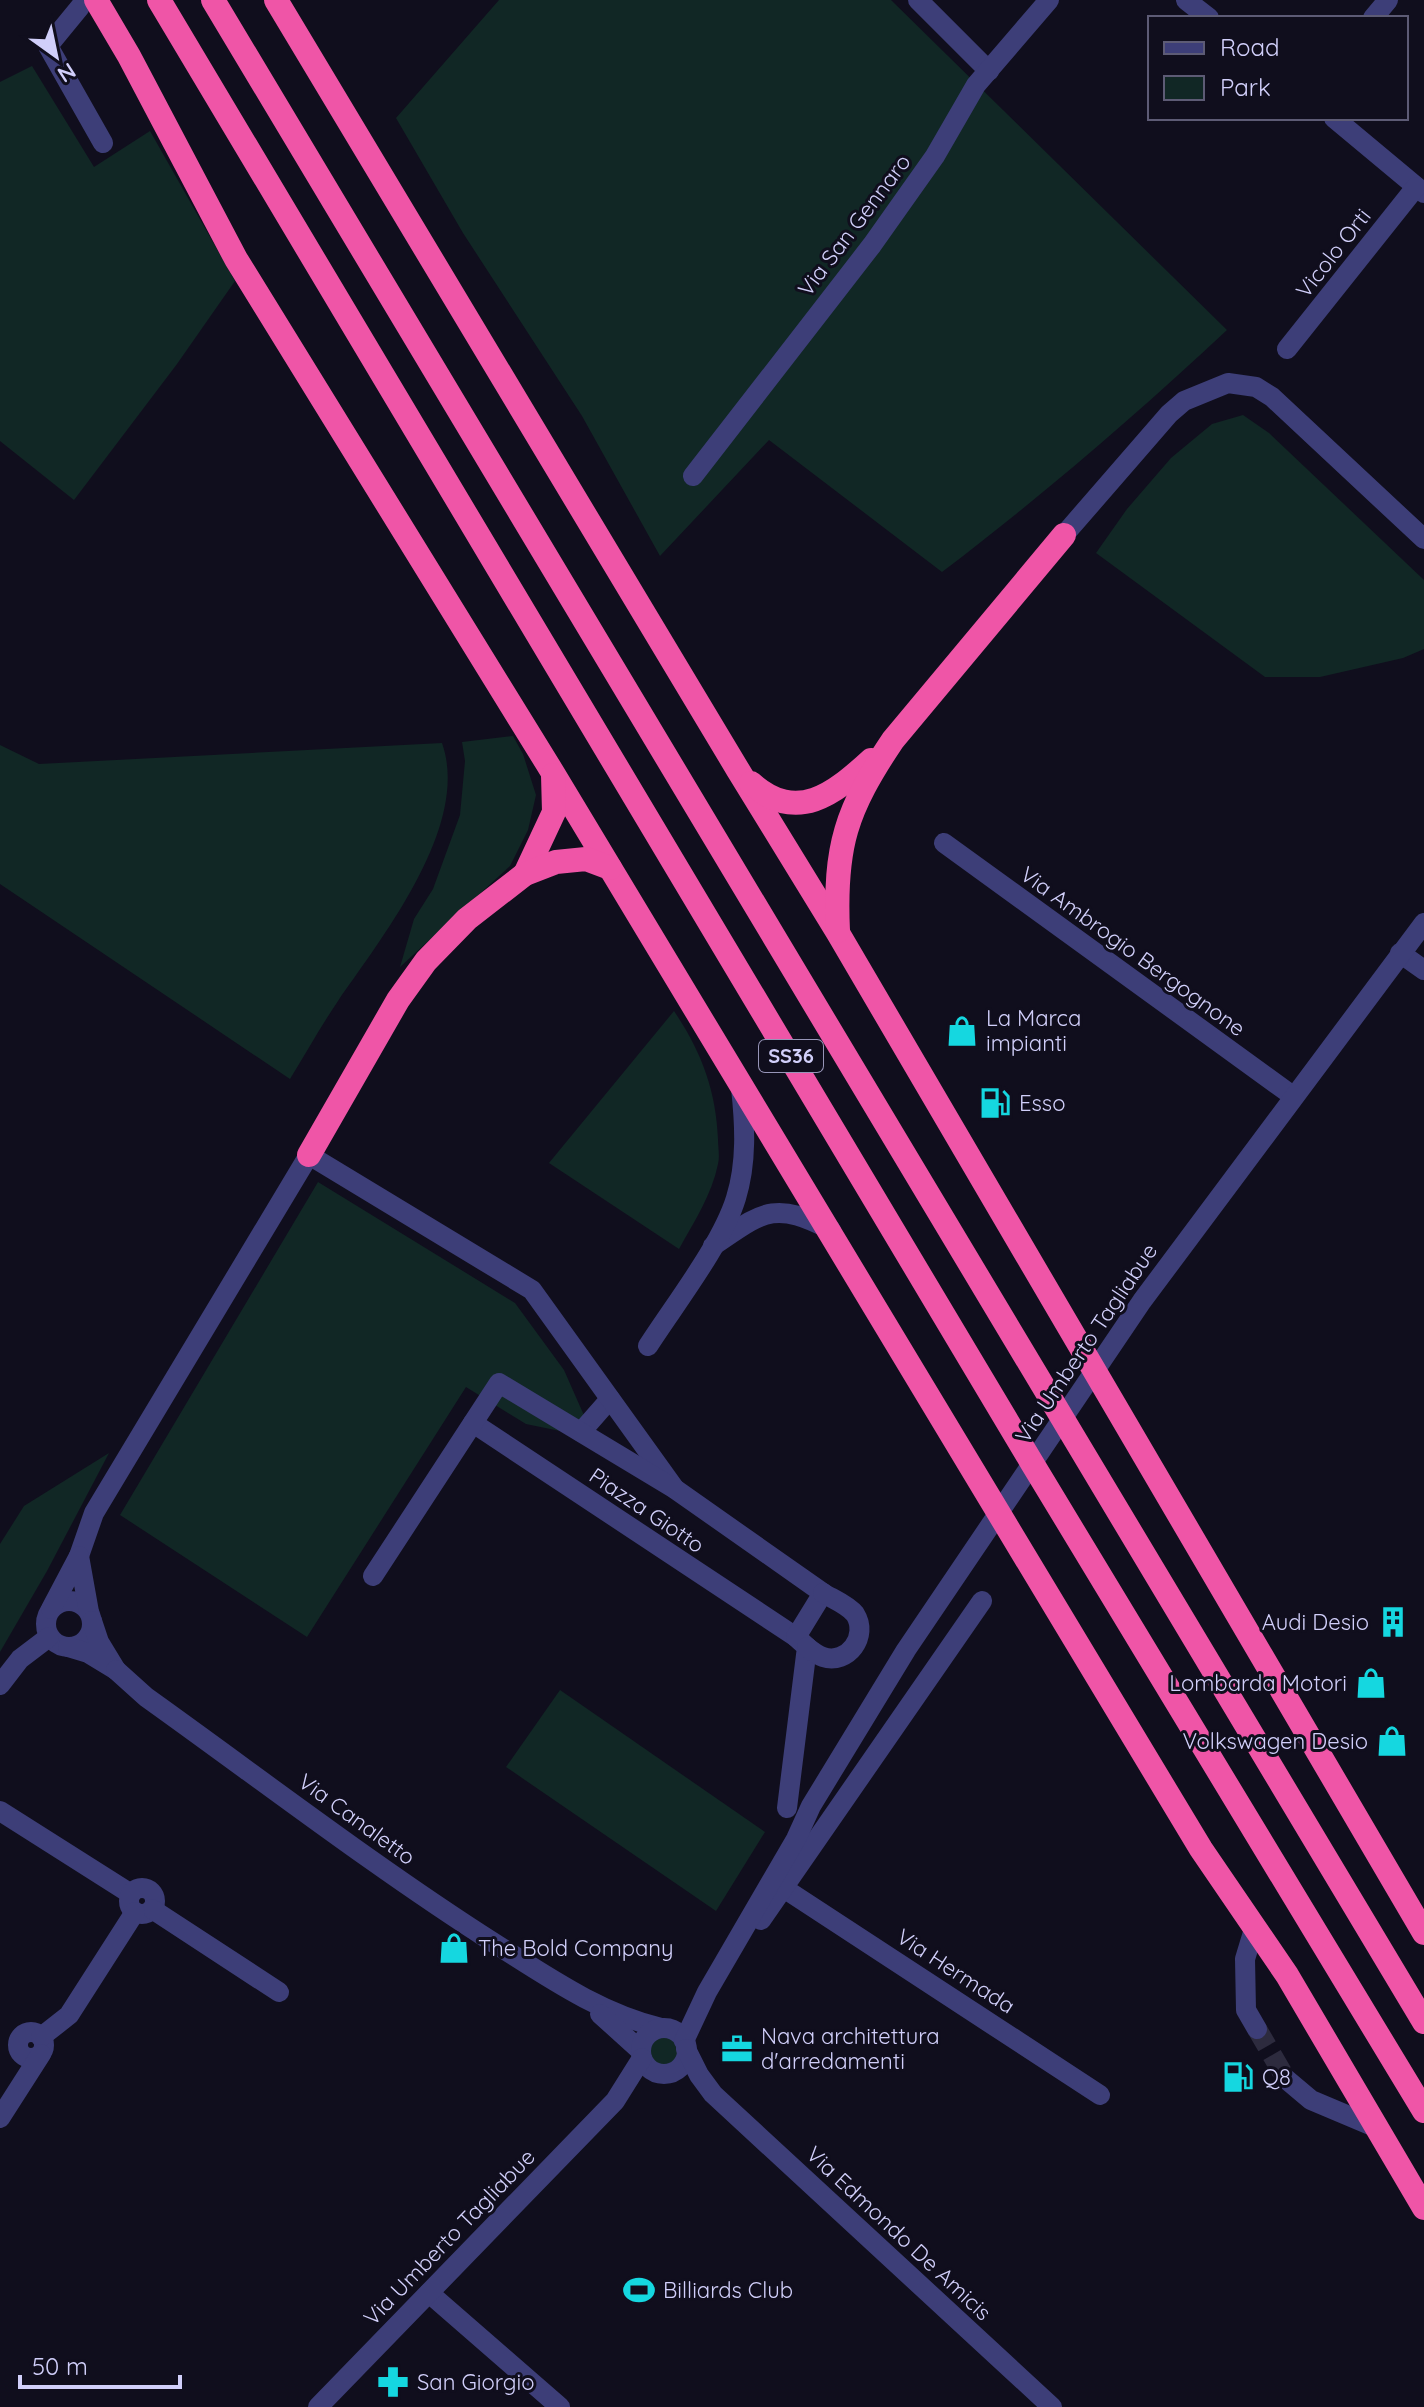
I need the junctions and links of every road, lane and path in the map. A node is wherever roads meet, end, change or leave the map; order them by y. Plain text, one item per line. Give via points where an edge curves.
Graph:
1 (159, 0) edge
2 (213, 0) edge
3 (276, 0) edge
4 (918, 0) edge
5 (1049, 0) edge
6 (1186, 0) edge
7 (1388, 0) edge
8 (83, 2) edge
9 (1206, 16) edge
10 (1375, 16) edge
11 (989, 71) junction
12 (1336, 120) edge
13 (103, 143) dead end
14 (1420, 190) edge
15 (1287, 349) dead end
16 (693, 476) dead end
17 (1064, 535) joint
18 (1424, 539) edge
19 (893, 740) junction
20 (738, 770) junction
21 (553, 773) junction
22 (944, 843) dead end
23 (610, 868) junction
24 (525, 874) junction
25 (1424, 923) edge
26 (838, 933) junction
27 (1400, 953) junction
28 (1424, 970) edge
29 (741, 1084) junction
30 (1293, 1096) junction
31 (309, 1155) junction
32 (831, 1230) junction
33 (713, 1246) junction
34 (648, 1346) dead end
35 (610, 1399) junction
36 (473, 1423) junction
37 (581, 1432) junction
38 (675, 1489) junction
39 (79, 1556) junction
40 (373, 1576) dead end
41 (823, 1593) junction
42 (982, 1601) dead end
43 (51, 1609) junction
44 (91, 1616) junction
45 (49, 1637) junction
46 (801, 1642) junction
47 (68, 1647) junction
48 (116, 1670) junction
49 (0, 1685) edge
50 (811, 1806) junction
51 (787, 1808) dead end
52 (0, 1811) edge
53 (832, 1818) junction
54 (785, 1889) junction
55 (139, 1905) junction
56 (1255, 1926) junction
57 (1424, 1933) edge
58 (709, 1990) junction
59 (279, 1992) dead end
60 (579, 1996) junction
61 (1424, 2022) edge
62 (1257, 2029) tunnel mouth
63 (675, 2037) junction
64 (9, 2040) edge
65 (41, 2046) junction
66 (641, 2055) junction
67 (666, 2073) junction
68 (1286, 2079) tunnel mouth
69 (713, 2094) junction
70 (1100, 2095) dead end
71 (615, 2101) junction
72 (1424, 2111) edge
73 (0, 2118) edge
74 (1375, 2127) junction
75 (1424, 2208) edge
76 (429, 2293) junction
77 (318, 2407) edge
78 (560, 2407) edge
79 (1052, 2407) edge

1 - 72 highway, SS36
2 - 61 highway, SS36
3 - 20 highway
4 - 11 street
5 - 11 street, Via San Gennaro
6 - 9 street
7 - 10 street
8 - 13 street via 48,46
8 - 21 highway via 129,56 236,259
11 - 16 street, Via San Gennaro via 872,245
12 - 14 street
14 - 15 street, Vicolo Orti
17 - 18 street via 1169,414 1199,393 1228,383 1256,387 1272,397
17 - 19 highway
19 - 20 highway via 829,795 795,803 763,793
19 - 26 highway via 853,806 840,848
20 - 26 highway
21 - 23 highway
21 - 24 highway via 554,812
22 - 30 street, Via Ambrogio Bergognone
23 - 24 highway via 586,859 556,862
23 - 29 highway
24 - 31 highway via 467,919 426,961
25 - 27 street, Via Umberto Tagliabue
26 - 57 highway
27 - 28 street
27 - 30 street, Via Umberto Tagliabue
29 - 32 highway
29 - 33 street via 746,1132 742,1167 735,1199
30 - 50 street, Via Umberto Tagliabue via 1142,1301 874,1700
31 - 35 street via 532,1290
31 - 39 street, Via Canaletto via 94,1513
32 - 33 street via 779,1211 751,1220
32 - 56 highway via 1201,1849
33 - 34 street
35 - 37 street
35 - 38 street
36 - 37 street via 499,1383
36 - 40 street
36 - 46 street, Piazza Giotto
37 - 38 street
38 - 41 street
39 - 43 street, Via Canaletto
39 - 44 street, Via Canaletto
41 - 46 street
41 - 46 street via 851,1609 860,1635 853,1649 840,1657 825,1658
42 - 53 street, Via Umberto Tagliabue
43 - 44 street via 71,1600 85,1606
43 - 45 street, Via Canaletto
44 - 47 street via 89,1635
44 - 48 street, Via Canaletto
45 - 47 street, Via Canaletto
45 - 49 street via 20,1659
46 - 51 street
47 - 48 street, Via Canaletto
48 - 60 street, Via Canaletto via 442,1910
50 - 53 street
50 - 58 street, Via Umberto Tagliabue
52 - 55 street
53 - 54 street, Via Umberto Tagliabue
54 - 58 street, Via Umberto Tagliabue
54 - 70 street, Via Hermada
55 - 59 street
55 - 65 street via 69,2015
56 - 62 street via 1245,1959 1246,2010
56 - 74 highway
58 - 63 street, Via Umberto Tagliabue
60 - 63 street, Via Canaletto
60 - 66 street, Via Canaletto
63 - 66 street via 646,2036
63 - 67 street via 685,2059
63 - 69 street, Via Edmondo De Amicis
64 - 65 street via 30,2032
65 - 73 street
66 - 67 street via 649,2069
66 - 71 street, Via Umberto Tagliabue
67 - 69 street, Via Edmondo De Amicis
67 - 71 street, Via Umberto Tagliabue
68 - 74 street via 1311,2100
69 - 79 street, Via Edmondo De Amicis
71 - 76 street, Via Umberto Tagliabue
74 - 75 highway
76 - 77 street, Via Umberto Tagliabue
76 - 78 street

